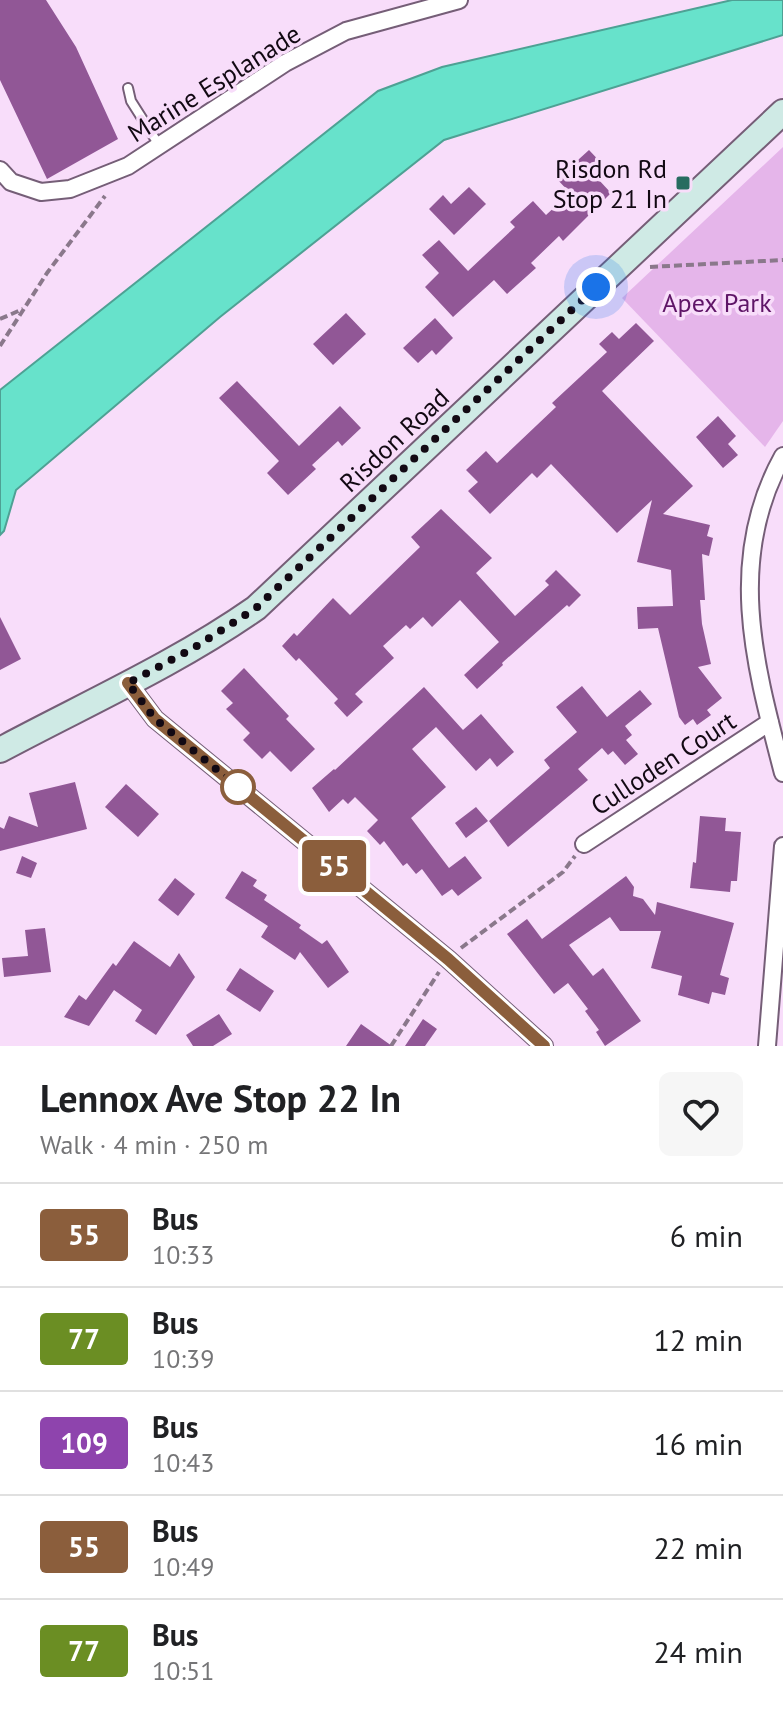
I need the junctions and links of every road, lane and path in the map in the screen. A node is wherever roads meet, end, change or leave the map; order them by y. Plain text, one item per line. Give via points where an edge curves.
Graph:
1 (459, 0) edge
2 (128, 88) dead end
3 (783, 112) edge
4 (159, 145) junction
5 (128, 166) junction
6 (0, 170) edge
7 (633, 252) junction
8 (783, 260) edge
9 (25, 308) junction
10 (0, 319) edge
11 (0, 346) edge
12 (783, 456) edge
13 (128, 683) junction
14 (770, 722) junction
15 (0, 750) edge
16 (783, 773) edge
17 (584, 844) joint
18 (783, 846) edge
19 (448, 959) junction
20 (391, 1046) edge
21 (544, 1046) edge
22 (767, 1046) edge

1 - 4 street, Marine Esplanade via 346,31 285,63
2 - 4 lane
3 - 7 street, Risdon Road
4 - 5 street, Marine Esplanade
5 - 6 street, Marine Esplanade via 70,189 41,192 11,182
5 - 9 path
7 - 8 path via 648,267
7 - 13 street, Risdon Road via 256,608
9 - 10 path
9 - 11 path
12 - 14 street via 765,497 749,572 754,652
13 - 15 street, Risdon Road
13 - 19 street via 155,719
14 - 16 street
14 - 17 street, Culloden Court
17 - 19 path via 563,872
18 - 22 street
19 - 20 path
19 - 21 street

